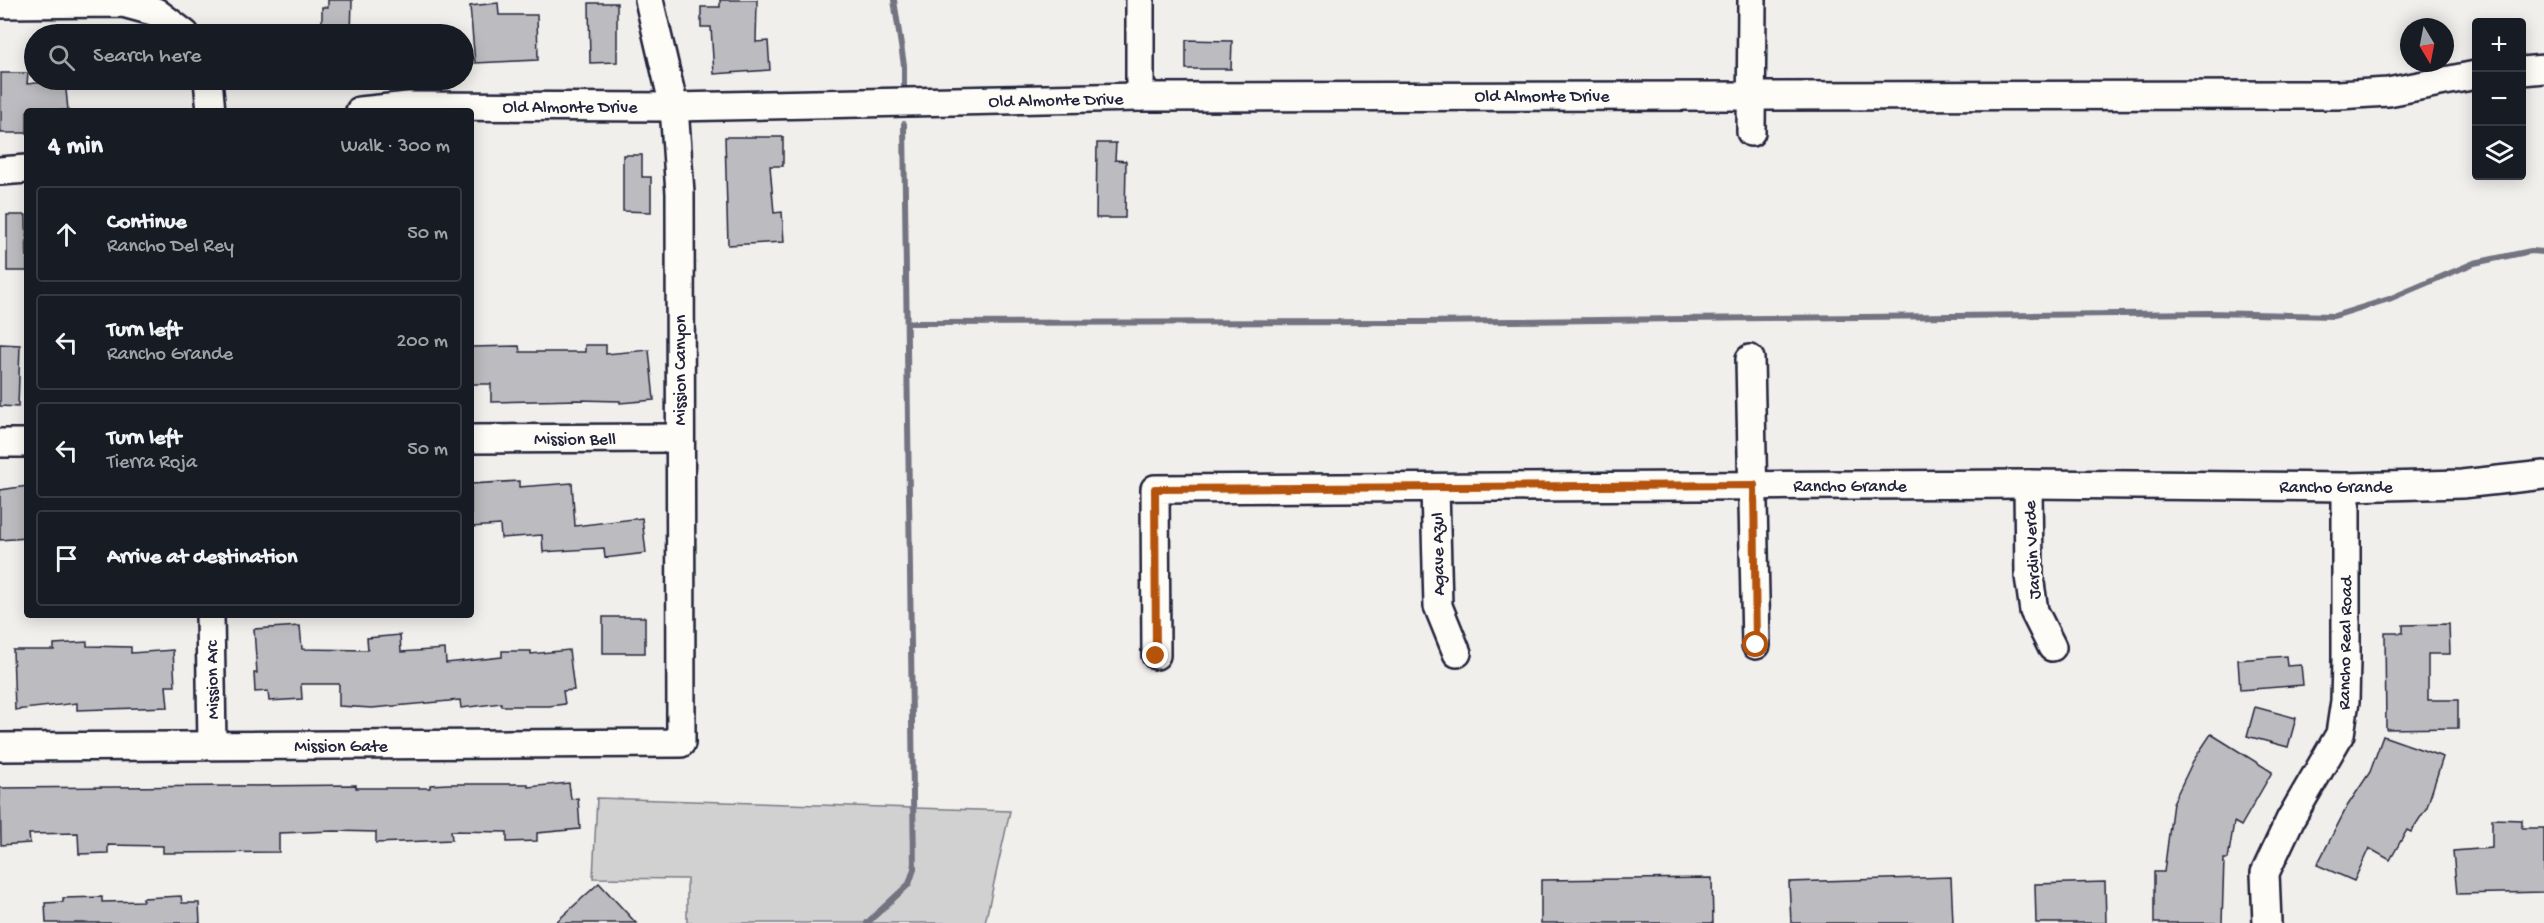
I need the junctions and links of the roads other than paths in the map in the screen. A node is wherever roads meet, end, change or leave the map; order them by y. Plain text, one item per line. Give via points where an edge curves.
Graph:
1 (649, 0) edge
2 (1140, 0) edge
3 (1752, 0) edge
4 (0, 4) edge
5 (171, 24) edge
6 (2544, 69) edge
7 (2526, 71) edge
8 (2472, 76) edge
9 (209, 90) edge
10 (1752, 94) junction
11 (1140, 97) junction
12 (674, 107) junction
13 (211, 108) edge
14 (389, 108) edge
15 (1751, 132) dead end
16 (24, 169) edge
17 (0, 171) edge
18 (1750, 359) dead end
19 (679, 438) junction
20 (474, 439) edge
21 (0, 443) edge
22 (24, 443) edge
23 (2544, 475) edge
24 (2028, 484) junction
25 (1754, 485) junction
26 (2346, 487) junction
27 (1435, 488) junction
28 (210, 618) edge
29 (1756, 645) dead end
30 (2052, 647) dead end
31 (1457, 653) dead end
32 (1156, 656) dead end
33 (681, 743) joint
34 (212, 746) junction
35 (0, 747) edge
36 (2267, 923) edge

1 - 12 street, Mission Canyon
2 - 11 street
3 - 10 street
4 - 5 street via 123,3 156,12
6 - 7 street
8 - 10 street, Old Almonte Drive via 2388,92 2338,95
9 - 13 street
10 - 11 street, Old Almonte Drive
10 - 15 street
11 - 12 street, Old Almonte Drive
12 - 14 street, Old Almonte Drive
12 - 19 street, Mission Canyon via 680,193
16 - 17 street
18 - 25 street
19 - 20 street, Mission Bell
19 - 33 street, Mission Canyon
21 - 22 street
23 - 26 street, Rancho Grande via 2462,484
24 - 25 street, Rancho Grande
24 - 26 street, Rancho Grande
24 - 30 street, Jardin Verde via 2034,611
25 - 27 street, Rancho Grande
25 - 29 street
26 - 36 street, Rancho Real Road via 2346,660 2340,734 2290,820 2265,873
27 - 31 street, Agave Azul via 1438,606
27 - 32 street, Rancho Grande via 1155,489
28 - 34 street, Mission Arc
33 - 34 street, Mission Gate
34 - 35 street, Mission Gate

